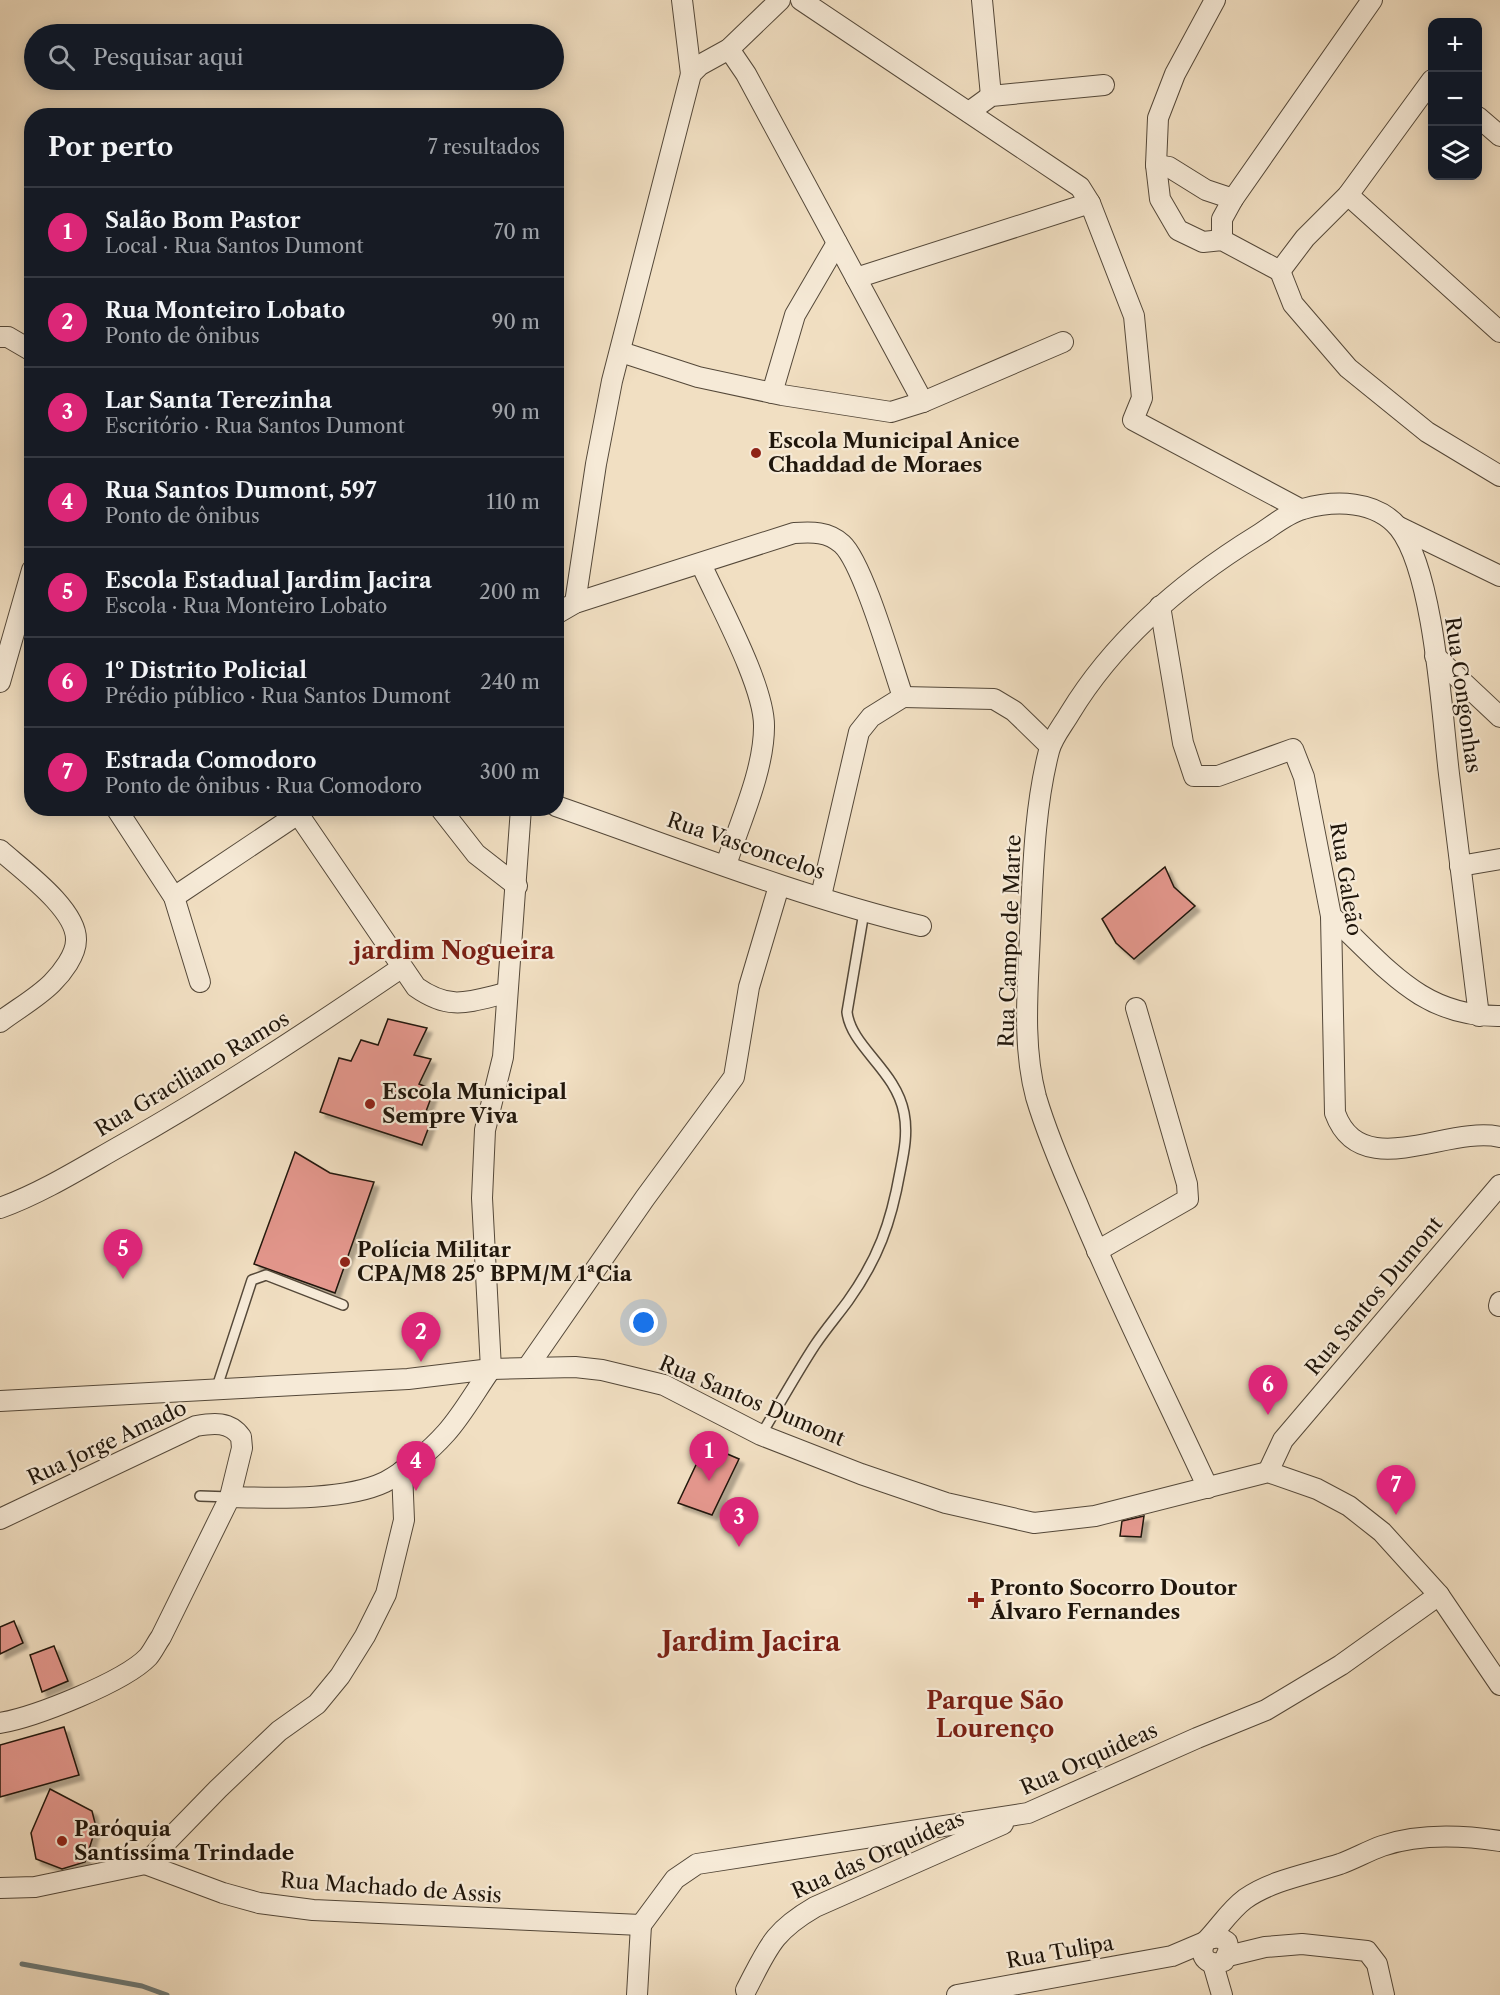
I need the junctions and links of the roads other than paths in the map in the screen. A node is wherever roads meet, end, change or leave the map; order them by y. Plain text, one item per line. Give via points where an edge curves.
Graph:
1 (682, 0) edge
2 (780, 0) edge
3 (801, 0) edge
4 (982, 0) edge
5 (1215, 0) edge
6 (1372, 0) edge
7 (729, 49) junction
8 (691, 74) junction
9 (1104, 85) dead end
10 (1428, 85) edge
11 (991, 96) junction
12 (969, 112) junction
13 (1482, 120) edge
14 (1500, 136) edge
15 (1156, 165) junction
16 (1348, 195) junction
17 (1233, 199) junction
18 (1090, 203) junction
19 (1222, 240) junction
20 (837, 243) junction
21 (1281, 271) junction
22 (856, 278) junction
23 (1500, 332) edge
24 (0, 337) edge
25 (1063, 342) dead end
26 (24, 346) edge
27 (621, 352) junction
28 (772, 393) junction
29 (922, 402) junction
30 (1500, 476) edge
31 (1300, 509) junction
32 (1399, 527) junction
33 (701, 564) junction
34 (1500, 576) edge
35 (24, 598) edge
36 (574, 603) junction
37 (1160, 606) junction
38 (564, 609) edge
39 (1435, 656) junction
40 (0, 682) edge
41 (903, 697) junction
42 (1500, 717) edge
43 (1050, 746) junction
44 (564, 809) edge
45 (121, 816) edge
46 (289, 816) edge
47 (299, 816) edge
48 (446, 816) edge
49 (521, 816) edge
50 (0, 850) edge
51 (1500, 859) edge
52 (726, 865) junction
53 (1460, 866) junction
54 (517, 886) junction
55 (779, 886) junction
56 (821, 896) junction
57 (174, 897) junction
58 (864, 912) junction
59 (1331, 916) junction
60 (921, 926) dead end
61 (401, 968) junction
62 (200, 982) dead end
63 (506, 993) junction
64 (1136, 1008) dead end
65 (1479, 1016) junction
66 (1500, 1016) edge
67 (0, 1022) edge
68 (1500, 1137) edge
69 (1500, 1185) edge
70 (0, 1208) edge
71 (1097, 1251) junction
72 (343, 1305) dead end
73 (527, 1368) junction
74 (491, 1369) junction
75 (216, 1390) junction
76 (0, 1401) edge
77 (761, 1435) junction
78 (402, 1471) junction
79 (1268, 1472) junction
80 (1208, 1488) junction
81 (200, 1496) dead end
82 (230, 1497) junction
83 (0, 1519) edge
84 (1439, 1594) junction
85 (1500, 1685) edge
86 (0, 1723) edge
87 (1028, 1814) junction
88 (1500, 1841) edge
89 (145, 1864) junction
90 (0, 1888) edge
91 (641, 1925) junction
92 (1217, 1951) junction
93 (746, 1990) dead end
94 (1221, 1992) edge
95 (637, 1995) edge
96 (957, 1995) edge
97 (1384, 1995) edge

1 - 8 street
2 - 7 street
3 - 12 street
4 - 11 street
5 - 15 street via 1174,74 1158,118
6 - 17 street
7 - 8 street
7 - 20 street
8 - 27 street
9 - 11 street
10 - 16 street
11 - 12 street
12 - 18 street via 1080,187
13 - 14 street
15 - 17 street via 1169,167 1206,190
15 - 19 street via 1160,199 1178,230 1203,242
16 - 21 street via 1305,238
16 - 23 street
17 - 19 street via 1222,219
18 - 22 street
18 - 31 street via 1134,316 1142,398 1133,420
19 - 21 street
20 - 22 street
20 - 28 street via 795,315
21 - 30 street via 1293,304 1348,368 1427,432
22 - 29 street
24 - 26 street
25 - 29 street
27 - 28 street
27 - 36 street via 596,464
28 - 29 street via 891,412
31 - 32 street, Rua Congonhas via 1355,502 1384,515
31 - 37 street, Rua Campo de Marte via 1228,553
32 - 34 street
32 - 39 street, Rua Congonhas via 1423,583
33 - 36 street
33 - 41 street via 794,533 817,531 831,536 852,556
33 - 52 street via 756,689 764,728 759,765
35 - 40 street
36 - 38 street
37 - 43 street, Rua Campo de Marte via 1107,662
37 - 59 street, Rua Galeão via 1190,771 1194,776 1218,776 1293,749 1304,777
39 - 42 street
39 - 53 street, Rua Congonhas
41 - 43 street via 994,699 1014,711
41 - 56 street via 871,717 859,732
43 - 71 street, Rua Campo de Marte via 1032,885 1028,1048 1036,1095 1052,1144
44 - 52 street, Rua Vasconcelos
45 - 57 street
46 - 57 street
47 - 61 street
48 - 54 street via 476,854
49 - 54 street
50 - 67 street via 68,915 76,939 72,954 51,984
51 - 53 street
52 - 55 street, Rua Vasconcelos
53 - 65 street, Rua Congonhas
54 - 63 street
55 - 56 street, Rua Vasconcelos
55 - 73 street via 749,987 734,1077
56 - 58 street, Rua Vasconcelos
57 - 62 street
58 - 60 street, Rua Vasconcelos
58 - 77 lane via 848,1012 851,1028 884,1069 903,1105 907,1125 905,1149 892,1217 876,1256
59 - 65 street via 1419,996 1447,1009
59 - 68 street, Rua Galeão via 1335,1113 1346,1134 1365,1148 1382,1149 1460,1137
61 - 63 street via 416,987 442,1002 458,1004
61 - 70 street, Rua Graciliano Ramos via 187,1108 98,1159
63 - 74 street via 503,1057 485,1130 482,1198
64 - 71 street via 1188,1198
65 - 66 street
69 - 79 street, Rua Santos Dumont via 1284,1440
71 - 80 street, Rua Campo de Marte
72 - 75 lane via 266,1275 252,1280
73 - 74 street, Rua Santos Dumont
73 - 77 street, Rua Santos Dumont via 602,1370 664,1385
74 - 75 street, Rua Santos Dumont via 414,1378
74 - 78 street via 445,1434
75 - 76 street, Rua Santos Dumont
77 - 80 street, Rua Santos Dumont via 946,1503 1034,1523 1075,1520
78 - 82 street via 368,1488 313,1497
78 - 89 street via 404,1520 386,1594 340,1676 317,1704 279,1731
79 - 80 street, Rua Santos Dumont
79 - 84 street via 1317,1489 1349,1506 1395,1545
81 - 82 lane
82 - 83 street, Rua Jorge Amado via 241,1437 228,1425 215,1423 196,1426
82 - 86 street via 148,1657 106,1684 40,1712
84 - 85 street
84 - 87 street, Rua Orquideas via 1341,1665 1266,1710
87 - 91 street, Rua Orquideas via 697,1864 675,1879
87 - 93 street, Rua das Orquídeas via 792,1920 780,1930
88 - 92 street via 1412,1838 1300,1875 1248,1897 1228,1915
89 - 90 street via 35,1887
89 - 91 street, Rua Machado de Assis via 259,1903 313,1910
91 - 95 street
92 - 94 street
92 - 96 street, Rua Tulipa
92 - 97 street, Rua Tulipa via 1252,1952 1302,1944 1367,1951 1377,1964

